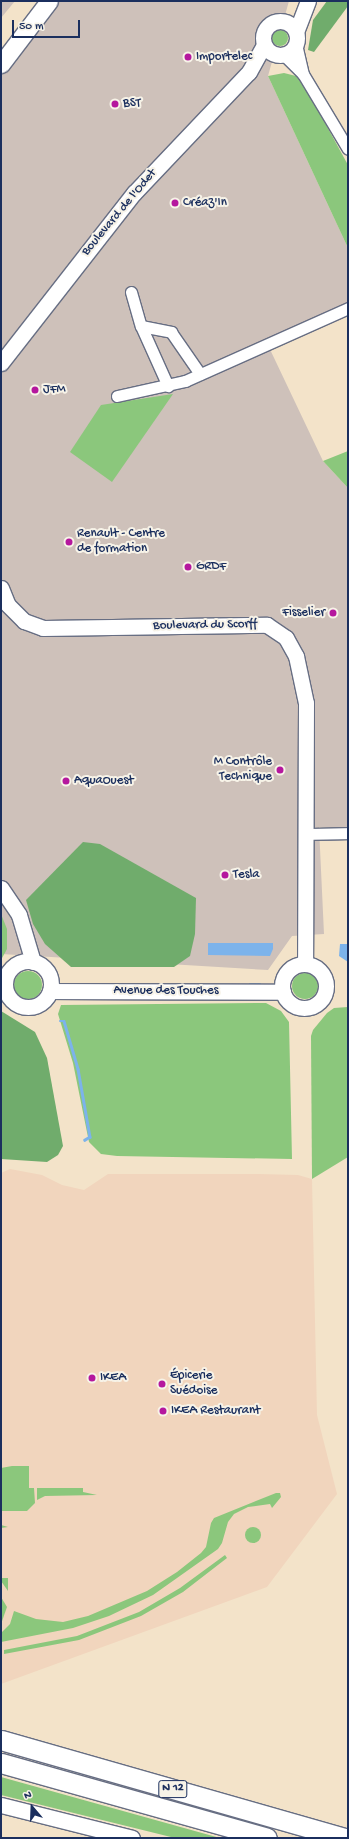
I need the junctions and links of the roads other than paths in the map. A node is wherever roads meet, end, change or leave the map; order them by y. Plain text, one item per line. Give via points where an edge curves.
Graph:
1 (49, 1) edge
2 (308, 1) edge
3 (283, 21) junction
4 (296, 38) junction
5 (264, 45) junction
6 (280, 55) junction
7 (1, 64) edge
8 (249, 72) junction
9 (303, 74) junction
10 (348, 149) edge
11 (131, 292) dead end
12 (348, 308) edge
13 (141, 326) junction
14 (1, 363) edge
15 (200, 374) junction
16 (168, 386) junction
17 (117, 396) dead end
18 (1, 588) edge
19 (348, 833) edge
20 (305, 834) junction
21 (1, 888) edge
22 (24, 928) junction
23 (33, 962) junction
24 (305, 964) junction
25 (9, 969) edge
26 (3, 988) edge
27 (50, 991) junction
28 (283, 992) junction
29 (1, 1740) edge
30 (1, 1763) edge
31 (1, 1805) edge
32 (132, 1838) edge
33 (267, 1838) edge
34 (344, 1838) edge

1 - 7 main road
2 - 3 street, Boulevard de l'Odet
2 - 4 street, Boulevard de l'Odet
3 - 4 street via 291,25
3 - 5 street, Boulevard de l'Odet via 274,22 266,27
4 - 6 street, Boulevard de l'Odet
4 - 9 street
5 - 6 street via 269,52
5 - 8 street, Boulevard de l'Odet
6 - 8 street, Boulevard de l'Odet
6 - 9 street
8 - 14 street, Boulevard de l'Odet via 134,194
9 - 10 street
11 - 13 street
12 - 15 street
13 - 15 street via 171,332
13 - 16 street
15 - 16 street
16 - 17 street
18 - 20 street, Boulevard du Scorff via 8,605 24,621 43,628 267,625 286,638 296,656 306,703
19 - 20 street
20 - 24 street, Boulevard du Scorff
21 - 22 street
22 - 23 street
22 - 25 street
23 - 25 street
23 - 27 street via 48,972
24 - 28 street via 287,972 282,982
24 - 28 street via 316,968 325,979 326,991 322,999 309,1008 297,1007 290,1004
25 - 26 street
26 - 27 street via 10,1000 26,1008 43,1002
27 - 28 street, Avenue des Touches
29 - 34 highway, N 12
30 - 33 highway, N 12
31 - 32 street

